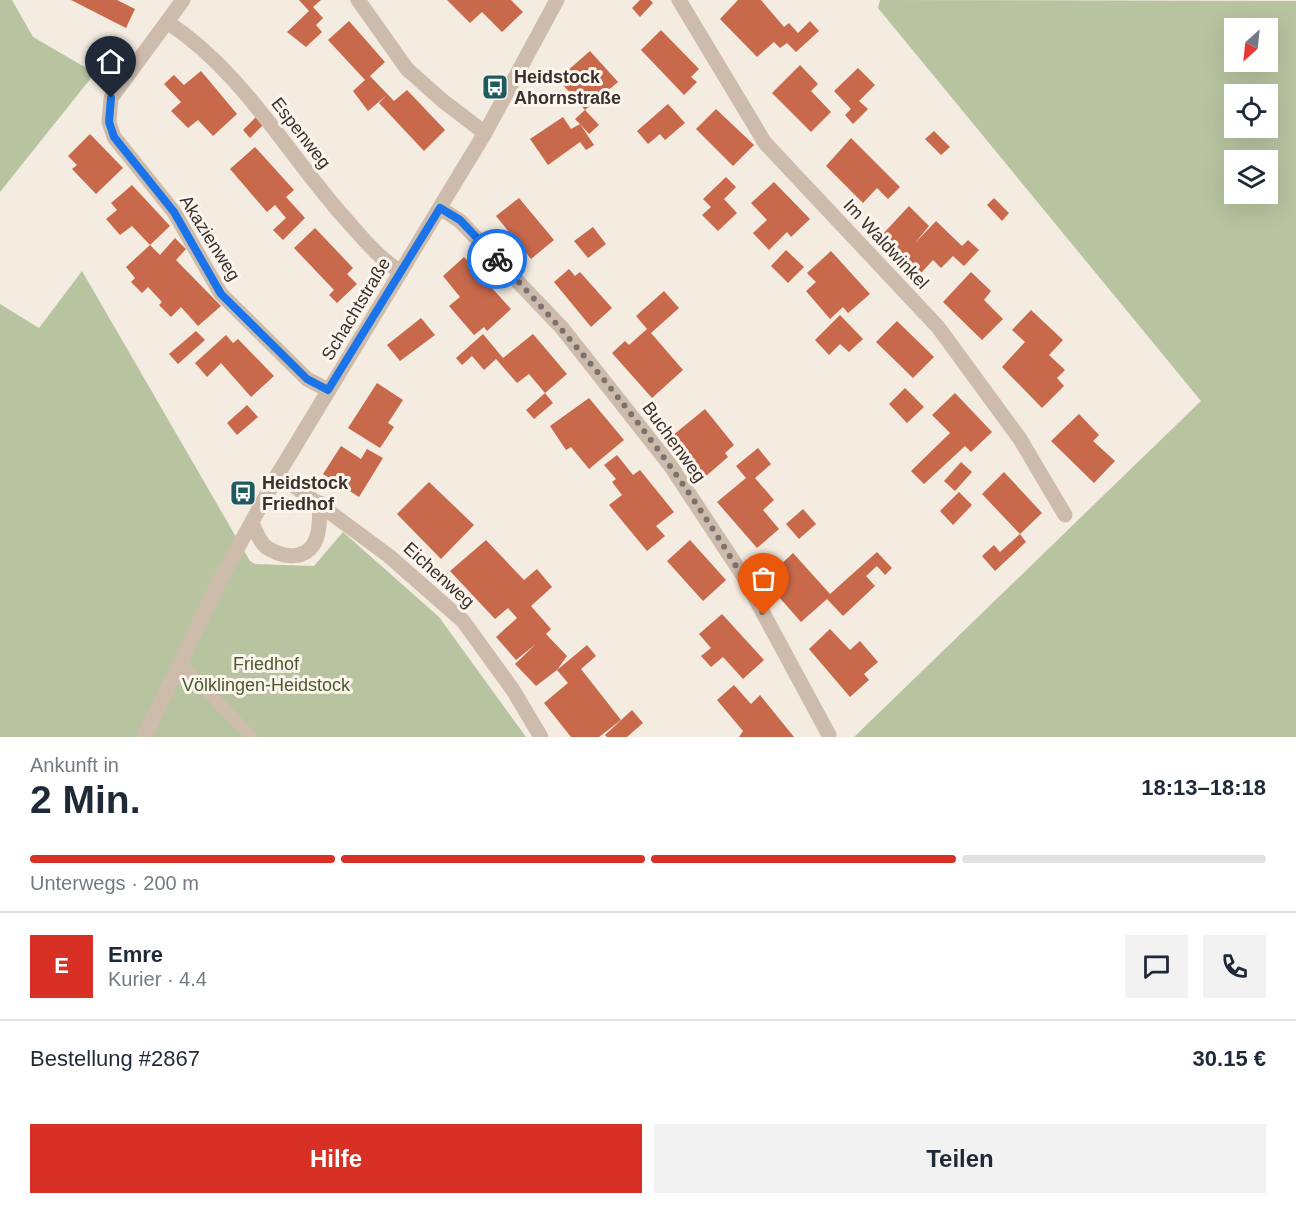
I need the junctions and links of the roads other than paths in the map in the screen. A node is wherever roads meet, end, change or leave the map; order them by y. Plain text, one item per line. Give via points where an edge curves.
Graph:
1 (183, 0) edge
2 (358, 0) edge
3 (558, 0) edge
4 (678, 0) edge
5 (167, 22) junction
6 (485, 133) junction
7 (440, 208) junction
8 (401, 272) junction
9 (328, 390) junction
10 (278, 474) junction
11 (320, 503) junction
12 (1065, 515) dead end
13 (252, 523) junction
14 (180, 663) junction
15 (829, 735) dead end
16 (144, 737) edge
17 (252, 737) edge
18 (541, 737) edge

1 - 5 street, Akazienweg
2 - 6 street via 407,69
3 - 6 street, Schachtstraße
4 - 12 street, Im Waldwinkel via 765,143 938,327 1020,439
5 - 8 street, Espenweg via 186,34 233,78 329,200 382,260
5 - 9 street, Akazienweg via 111,98 109,122 114,137 174,212 221,294 307,379
6 - 7 street, Schachtstraße
7 - 8 street, Schachtstraße
7 - 15 street, Buchenweg via 460,220 562,328 670,465 742,574
8 - 9 street, Schachtstraße
9 - 10 street, Schachtstraße
10 - 11 street, Eichenweg
10 - 13 street, Schachtstraße
11 - 13 street via 314,543 298,556 266,547
11 - 18 street, Eichenweg via 389,556 463,621
13 - 14 street, Schachtstraße
14 - 16 street, Schachtstraße
14 - 17 lane

